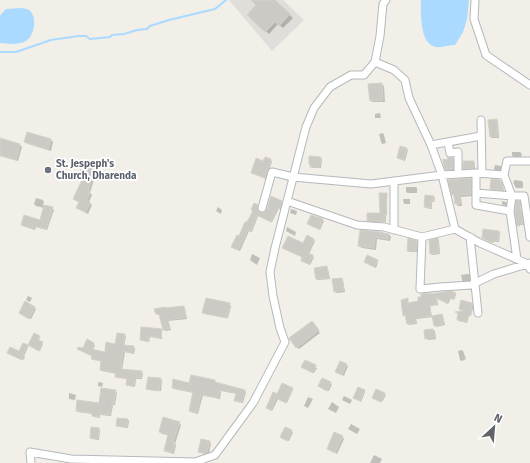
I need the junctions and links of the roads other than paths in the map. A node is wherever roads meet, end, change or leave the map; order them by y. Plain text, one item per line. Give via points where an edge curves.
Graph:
1 (386, 0) edge
2 (475, 0) edge
3 (375, 62) junction
4 (530, 85) edge
5 (481, 120) dead end
6 (481, 136) junction
7 (448, 142) junction
8 (431, 145) junction
9 (530, 161) edge
10 (479, 173) junction
11 (458, 174) junction
12 (442, 175) junction
13 (504, 175) junction
14 (293, 177) junction
15 (394, 181) junction
16 (476, 193) junction
17 (512, 196) junction
18 (287, 201) junction
19 (262, 208) dead end
20 (510, 211) junction
21 (455, 229) junction
22 (394, 230) junction
23 (530, 236) edge
24 (422, 237) junction
25 (470, 237) junction
26 (517, 259) junction
27 (529, 266) edge
28 (475, 282) junction
29 (478, 313) dead end
30 (31, 463) edge

1 - 3 street via 383,4
2 - 4 street via 474,19 486,55
3 - 8 street via 394,70 405,80 409,98
3 - 14 street via 364,75 351,75 330,87 314,108 306,127
5 - 6 street
6 - 7 street
6 - 10 street
7 - 8 street
7 - 11 street via 450,153 458,152
8 - 12 street
9 - 13 street via 507,161
10 - 11 street
10 - 13 street
10 - 16 street
11 - 12 street
12 - 15 street
12 - 21 street
13 - 17 street
14 - 15 street via 371,184
14 - 18 street
14 - 19 street via 272,172
15 - 22 street
16 - 17 street
16 - 20 street via 476,205
17 - 20 street
17 - 23 street via 524,196
18 - 22 street via 357,225
18 - 30 street via 270,272 273,296 285,342 253,403 215,455 195,462 71,459 30,452
20 - 26 street
21 - 24 street
21 - 25 street
22 - 24 street
24 - 28 street via 420,289 470,285
25 - 26 street
25 - 28 street
26 - 27 street
27 - 28 street via 494,274
28 - 29 street

